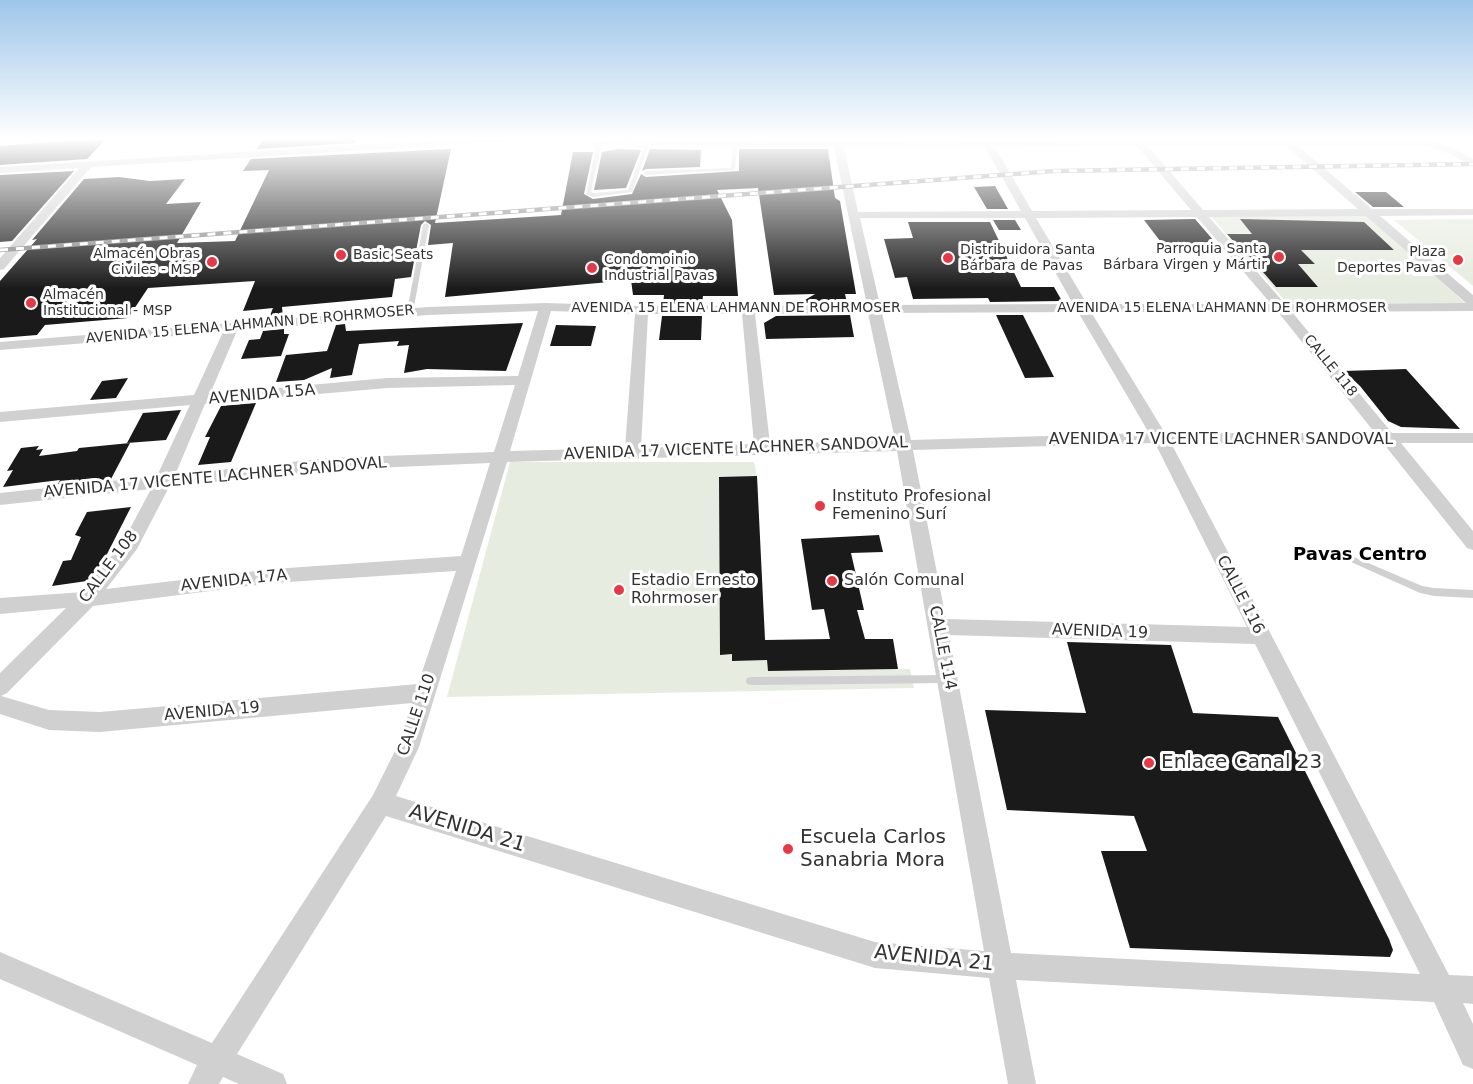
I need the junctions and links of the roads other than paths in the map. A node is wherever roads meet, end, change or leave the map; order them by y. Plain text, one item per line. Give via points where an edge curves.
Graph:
1 (67, 189) edge
2 (589, 189) edge
3 (631, 189) edge
4 (849, 189) edge
5 (1015, 189) edge
6 (1180, 189) edge
7 (1343, 189) edge
8 (1200, 212) junction
9 (1371, 212) junction
10 (1473, 212) edge
11 (1030, 214) junction
12 (855, 215) junction
13 (426, 225) dead end
14 (0, 266) edge
15 (1473, 302) edge
16 (546, 307) junction
17 (1281, 307) junction
18 (1473, 307) edge
19 (1082, 308) junction
20 (873, 309) junction
21 (642, 310) junction
22 (748, 310) junction
23 (410, 312) junction
24 (232, 327) junction
25 (0, 346) edge
26 (524, 380) junction
27 (199, 401) junction
28 (0, 417) edge
29 (1160, 438) junction
30 (1473, 438) edge
31 (1390, 439) junction
32 (904, 445) junction
33 (762, 448) junction
34 (633, 451) junction
35 (501, 457) junction
36 (163, 482) junction
37 (0, 499) edge
38 (1473, 543) edge
39 (1354, 560) dead end
40 (468, 563) junction
41 (1473, 594) edge
42 (88, 599) junction
43 (0, 606) edge
44 (939, 627) junction
45 (1261, 636) junction
46 (948, 680) junction
47 (751, 681) dead end
48 (0, 687) edge
49 (425, 693) junction
50 (0, 705) edge
51 (381, 802) junction
52 (0, 965) edge
53 (1000, 966) junction
54 (1441, 987) junction
55 (1473, 990) edge
56 (1473, 1055) edge
57 (209, 1072) edge
58 (273, 1084) edge
59 (1022, 1084) edge

1 - 14 street
2 - 3 lane via 588,193 593,195
4 - 12 street, CALLE 114
5 - 11 street, CALLE 116
6 - 8 street, CALLE 118
7 - 9 street
8 - 9 street
8 - 11 street
8 - 17 street, CALLE 118
9 - 10 street
9 - 15 street
11 - 12 street
11 - 19 street, CALLE 116
12 - 20 street, CALLE 114
13 - 23 lane
16 - 21 street, AVENIDA 15 ELENA LAHMANN DE ROHRMOSER
16 - 23 street, AVENIDA 15 ELENA LAHMANN DE ROHRMOSER
16 - 26 street, CALLE 110
17 - 18 street, AVENIDA 15 ELENA LAHMANN DE ROHRMOSER
17 - 19 street, AVENIDA 15 ELENA LAHMANN DE ROHRMOSER
17 - 31 street, CALLE 118
19 - 20 street, AVENIDA 15 ELENA LAHMANN DE ROHRMOSER
19 - 29 street, CALLE 116
20 - 22 street, AVENIDA 15 ELENA LAHMANN DE ROHRMOSER
20 - 32 street, CALLE 114
21 - 22 street, AVENIDA 15 ELENA LAHMANN DE ROHRMOSER
21 - 34 street
22 - 33 street
23 - 24 street, AVENIDA 15 ELENA LAHMANN DE ROHRMOSER
24 - 25 street, AVENIDA 15 ELENA LAHMANN DE ROHRMOSER
24 - 27 street, CALLE 108
26 - 27 street, AVENIDA 15A via 387,383
26 - 35 street, CALLE 110
27 - 28 street, AVENIDA 15A
27 - 36 street, CALLE 108
29 - 31 street, AVENIDA 17 VICENTE LACHNER SANDOVAL
29 - 32 street, AVENIDA 17 VICENTE LACHNER SANDOVAL
29 - 45 street, CALLE 116
30 - 31 street, AVENIDA 17 VICENTE LACHNER SANDOVAL
31 - 38 street, CALLE 118
32 - 33 street, AVENIDA 17 VICENTE LACHNER SANDOVAL
32 - 44 street, CALLE 114
33 - 34 street, AVENIDA 17 VICENTE LACHNER SANDOVAL
34 - 35 street, AVENIDA 17 VICENTE LACHNER SANDOVAL
35 - 36 street, AVENIDA 17 VICENTE LACHNER SANDOVAL via 327,464
35 - 40 street, CALLE 110
36 - 37 street, AVENIDA 17 VICENTE LACHNER SANDOVAL
36 - 42 street, CALLE 108 via 130,544
39 - 41 lane via 1420,589
40 - 42 street, AVENIDA 17A via 273,576
40 - 49 street, CALLE 110
42 - 43 street, AVENIDA 17A
42 - 48 street, CALLE 108
44 - 45 street, AVENIDA 19
44 - 46 street, CALLE 114
45 - 54 street, CALLE 116
46 - 47 lane
46 - 53 street, CALLE 114
49 - 50 street, AVENIDA 19 via 100,722 49,720
49 - 51 street, CALLE 110 via 408,747
51 - 53 street, AVENIDA 21 via 875,955
51 - 57 street, CALLE 110
52 - 57 street
53 - 54 street, AVENIDA 21
53 - 59 street, CALLE 114
54 - 55 street, AVENIDA 21
54 - 56 street, CALLE 116
57 - 58 street

